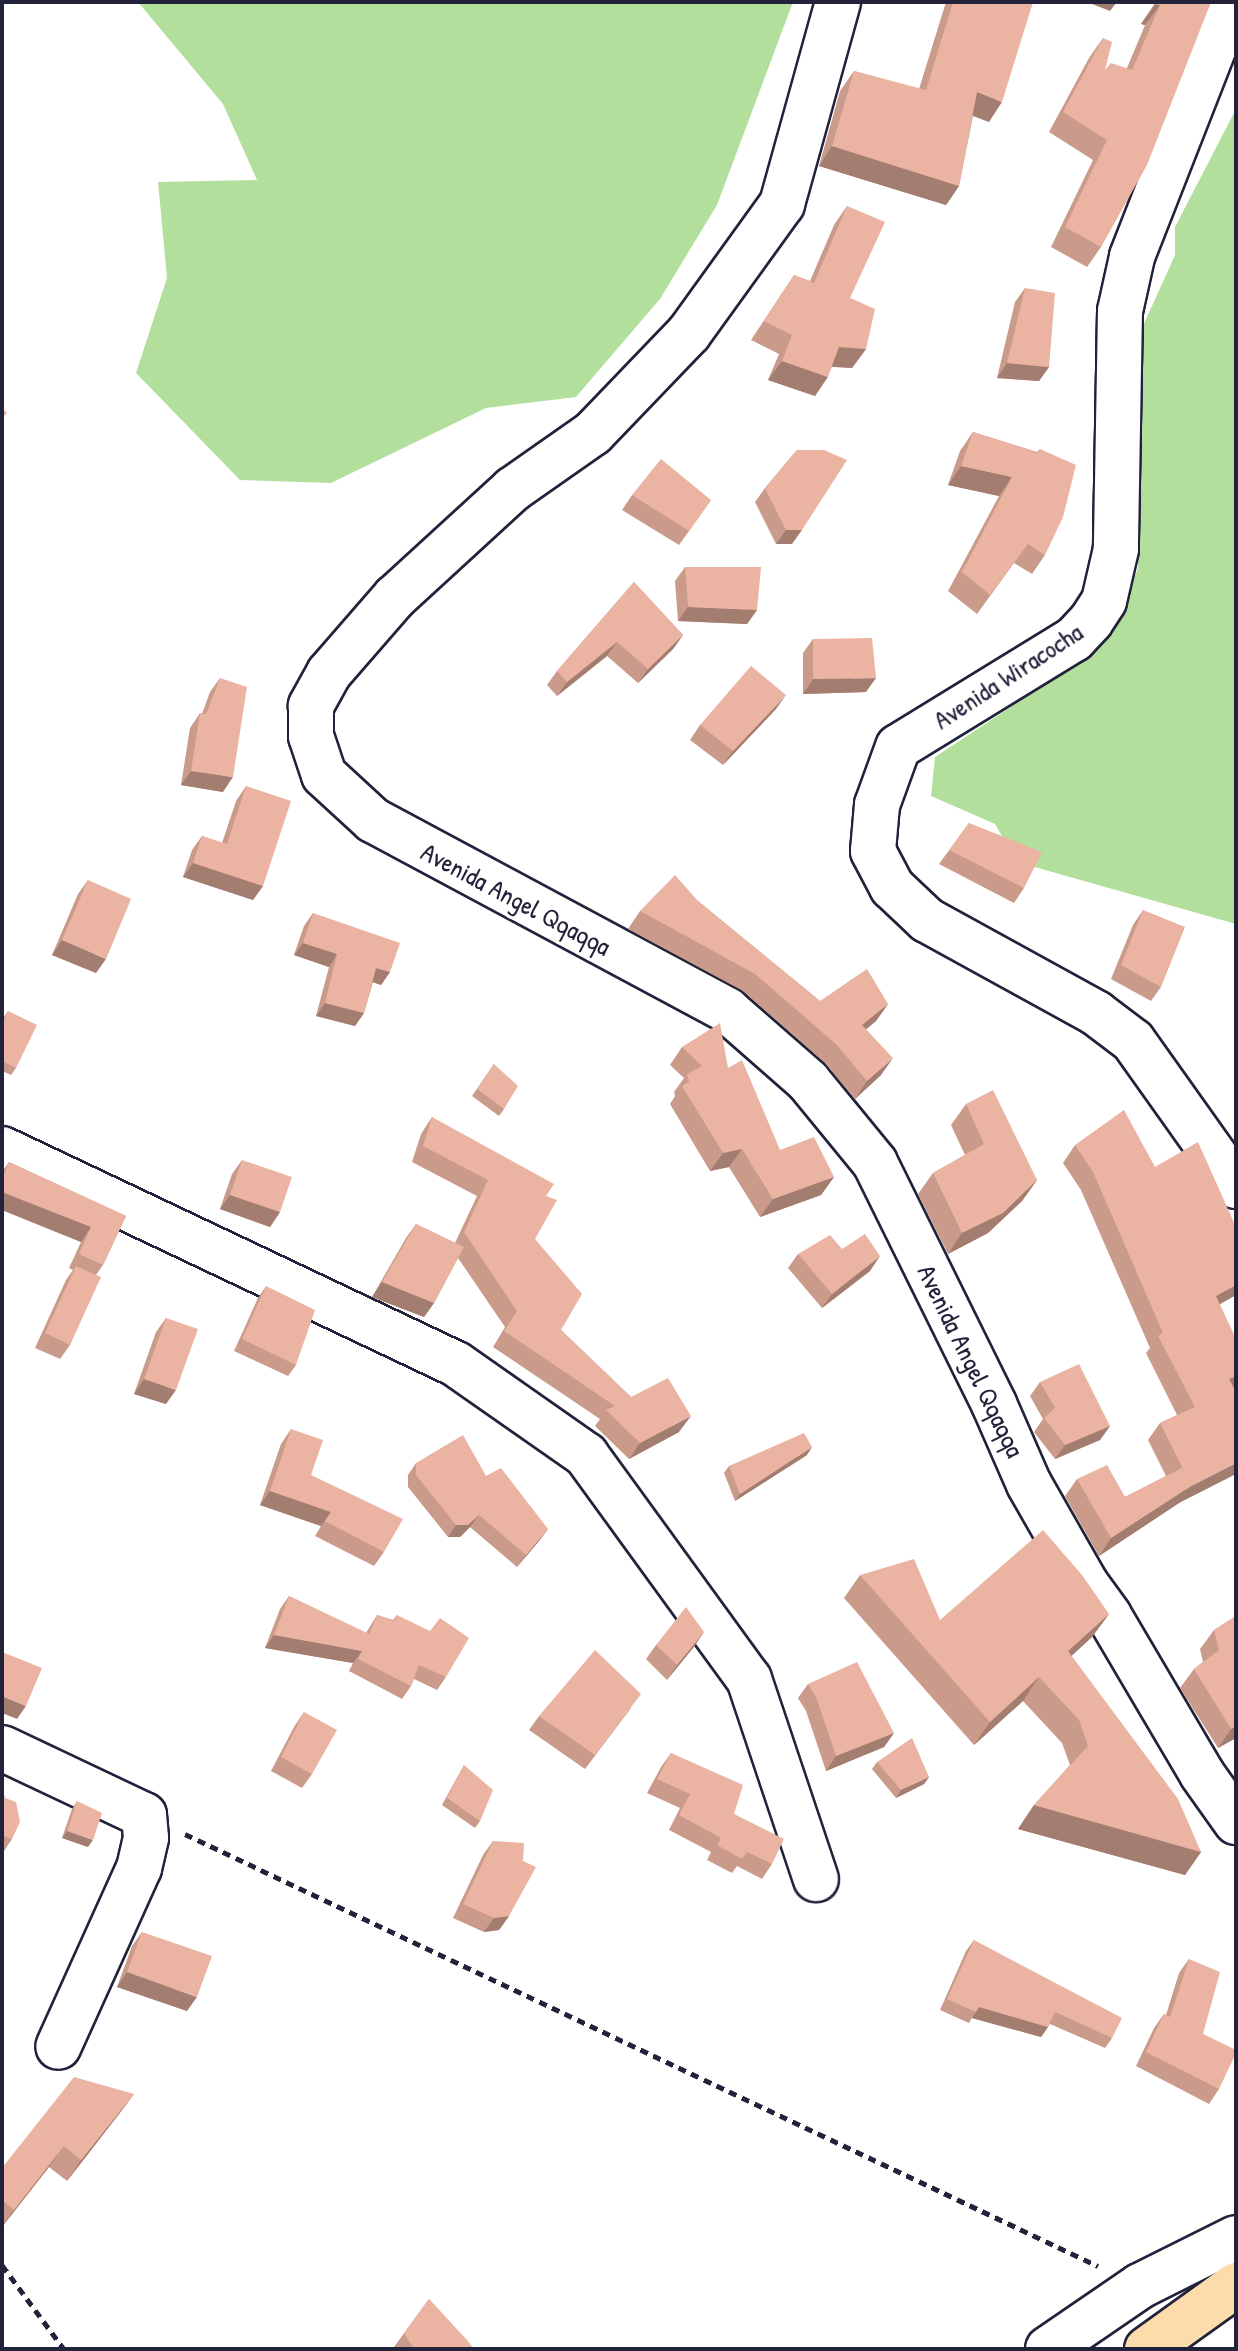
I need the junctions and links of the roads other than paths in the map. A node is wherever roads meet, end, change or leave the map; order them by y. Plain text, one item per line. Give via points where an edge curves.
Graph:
1 (838, 2) edge
2 (1236, 4) edge
3 (2, 1149) edge
4 (1236, 1186) edge
5 (2, 1748) edge
6 (1236, 1822) edge
7 (816, 1879) dead end
8 (58, 2047) dead end
9 (1236, 2238) edge
10 (1236, 2285) edge
11 (1048, 2349) edge
12 (1147, 2349) edge

1 - 6 street, Avenida Angel Qqaqqa via 782,204 689,333 593,433 513,489 395,597 329,673 311,706 311,736 324,775 373,820 727,1010 808,1081 875,1163 1029,1484
2 - 4 street, Avenida Wiracocha via 1227,14 1132,257 1120,311 1116,549 1104,601 1074,639 898,747 877,805 873,851 892,887 927,920 1096,1013 1133,1041
3 - 7 street via 456,1364 586,1455 749,1679
5 - 8 street via 144,1815 146,1838 139,1868
9 - 11 street via 1140,2286
10 - 12 highway

